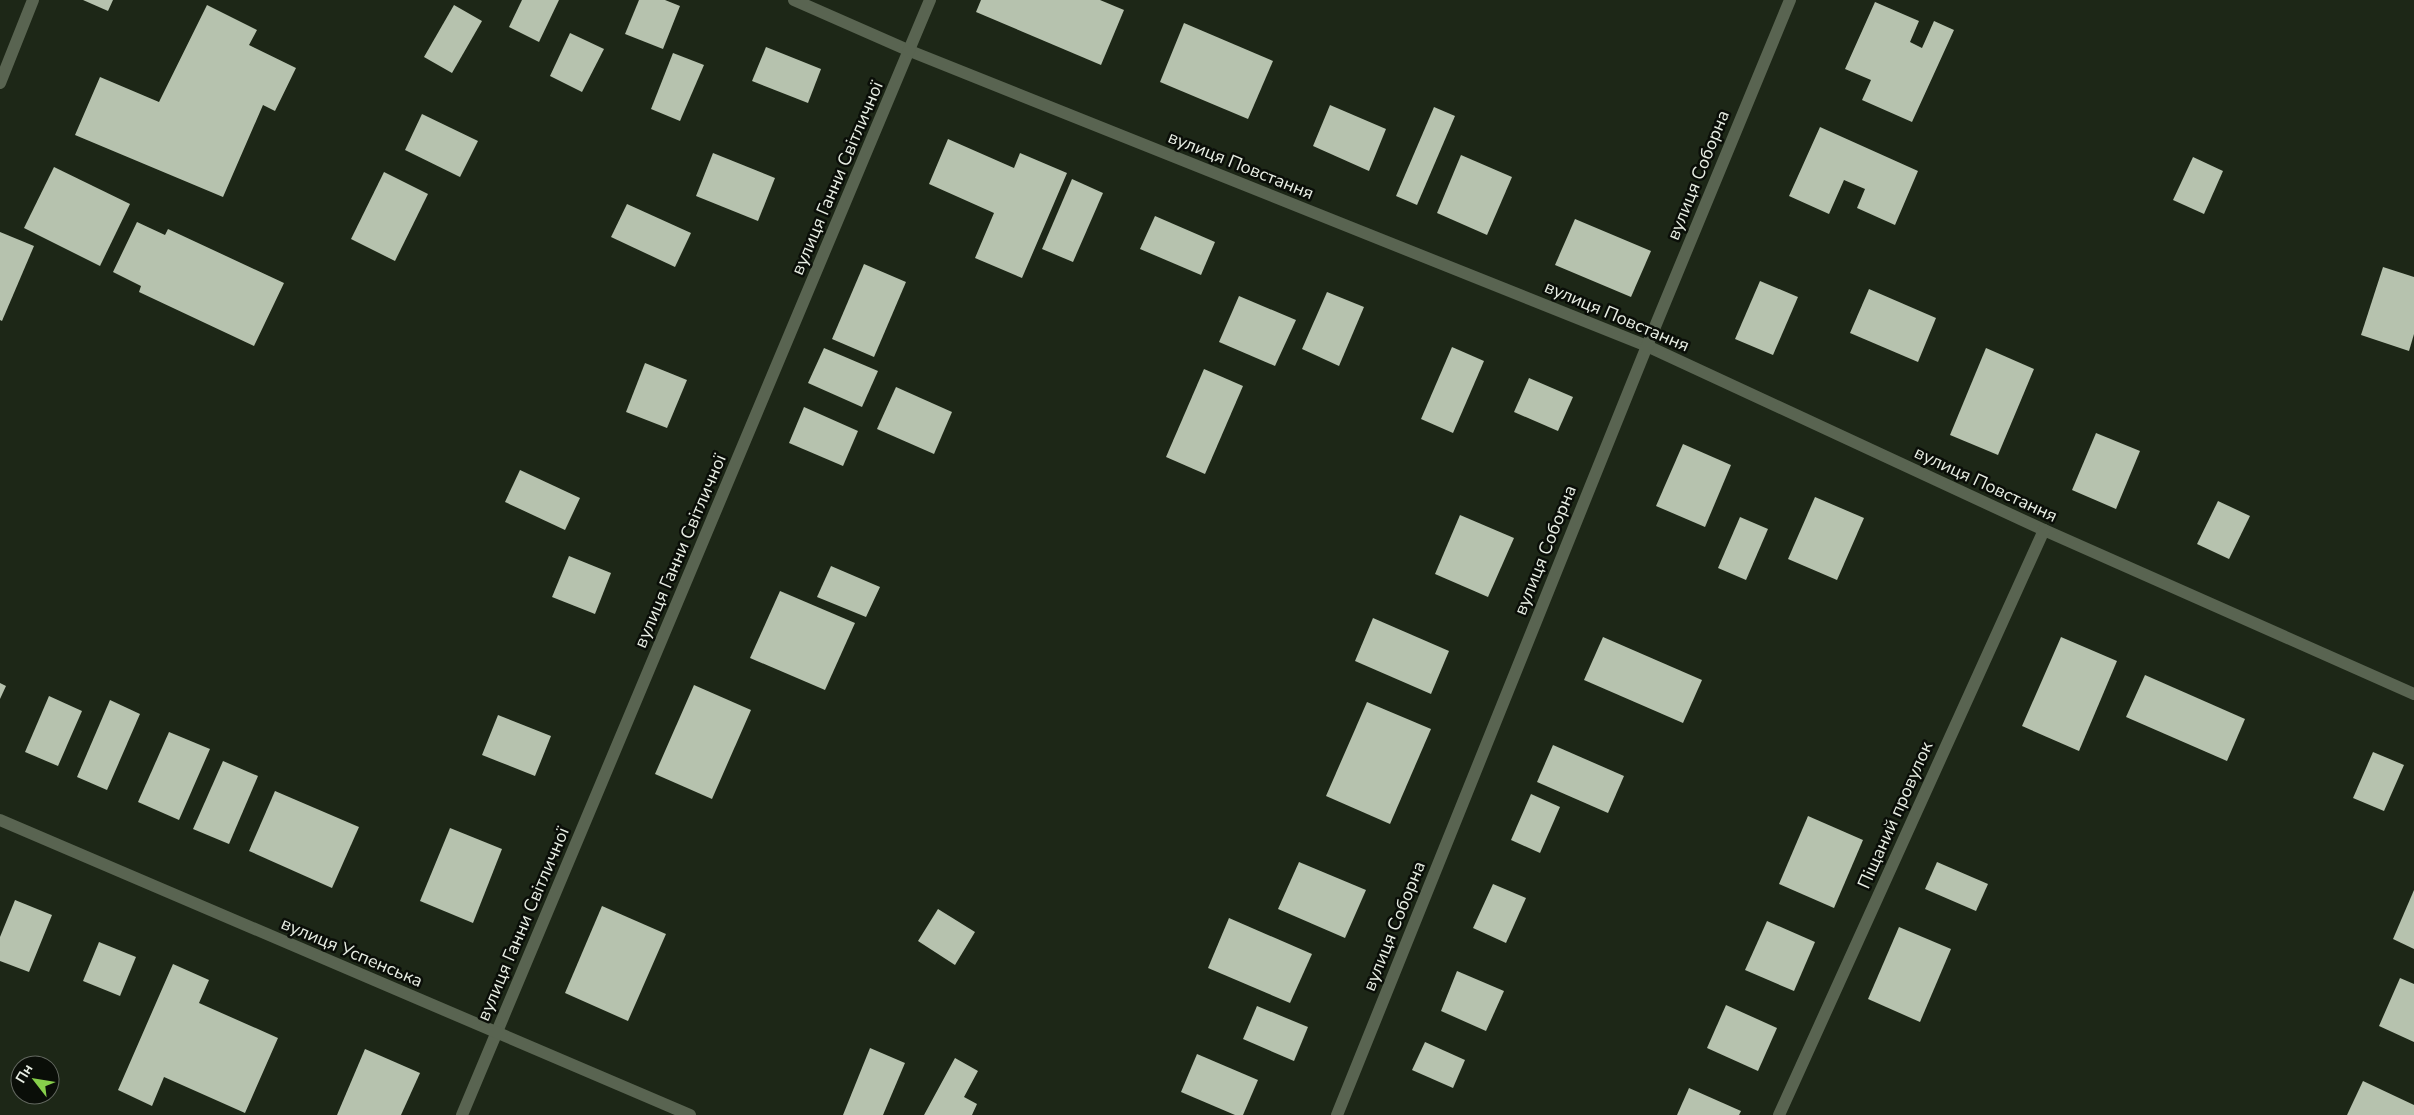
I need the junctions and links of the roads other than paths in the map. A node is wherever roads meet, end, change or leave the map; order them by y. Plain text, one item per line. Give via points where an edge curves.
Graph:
1 (33, 0) edge
2 (794, 0) edge
3 (930, 0) edge
4 (1790, 0) edge
5 (910, 51) junction
6 (0, 83) edge
7 (1647, 346) junction
8 (2044, 530) junction
9 (2414, 694) edge
10 (0, 820) edge
11 (496, 1032) junction
12 (462, 1115) edge
13 (690, 1115) edge
14 (1337, 1115) edge
15 (1779, 1115) edge

1 - 6 street
2 - 5 street, вулиця Повстання
3 - 5 street, вулиця Ганни Світличної
4 - 7 street, вулиця Соборна
5 - 7 street, вулиця Повстання
5 - 11 street, вулиця Ганни Світличної
7 - 8 street, вулиця Повстання
7 - 14 street, вулиця Соборна
8 - 9 street, вулиця Повстання
8 - 15 street, Піщаний провулок
10 - 11 street, вулиця Успенська
11 - 12 street, вулиця Ганни Світличної
11 - 13 street, вулиця Успенська

